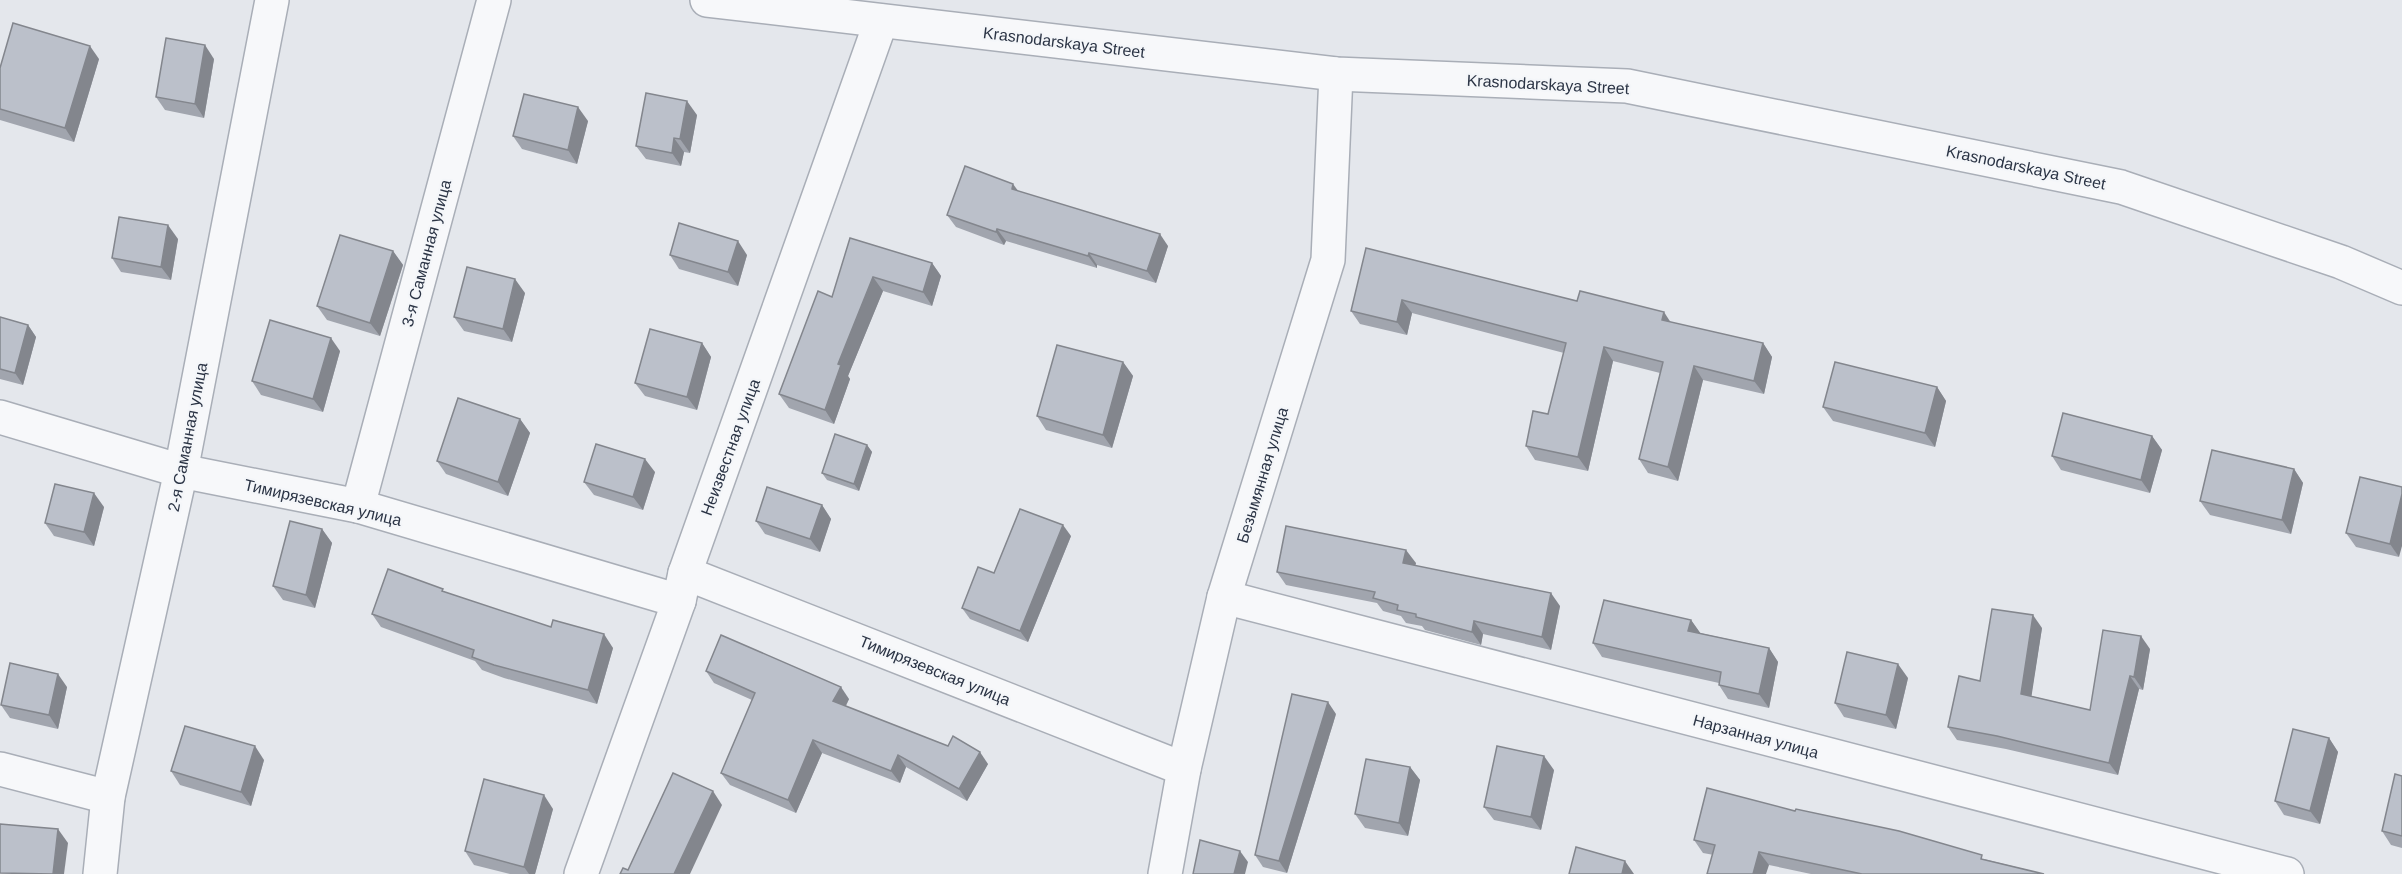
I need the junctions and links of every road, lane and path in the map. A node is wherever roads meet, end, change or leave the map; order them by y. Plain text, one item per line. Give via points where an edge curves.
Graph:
1 (272, 0) edge
2 (494, 0) edge
3 (707, 0) edge
4 (881, 21) junction
5 (1336, 74) junction
6 (2402, 288) edge
7 (0, 417) edge
8 (181, 471) junction
9 (358, 506) junction
10 (682, 587) junction
11 (1224, 597) junction
12 (0, 769) edge
13 (1184, 769) junction
14 (108, 797) junction
15 (100, 874) edge
16 (581, 874) edge
17 (1165, 874) edge
18 (2287, 874) edge

1 - 8 street, 2-я Саманная улица
2 - 9 street, 3-я Саманная улица
3 - 4 street, Krasnodarskaya Street
4 - 5 street, Krasnodarskaya Street
4 - 10 street, Неизвестная улица
5 - 6 street, Krasnodarskaya Street via 1627,86 2121,187 2341,262
5 - 11 street, Безымянная улица via 1328,260
7 - 8 street, Тимирязевская улица
8 - 9 street, Тимирязевская улица
8 - 14 street, 2-я Саманная улица
9 - 10 street, Тимирязевская улица
10 - 13 street, Тимирязевская улица
10 - 16 street, Неизвестная улица
11 - 13 street, Безымянная улица
11 - 18 street, Нарзанная улица
12 - 14 street
13 - 17 street, Безымянная улица
14 - 15 street, 2-я Саманная улица

